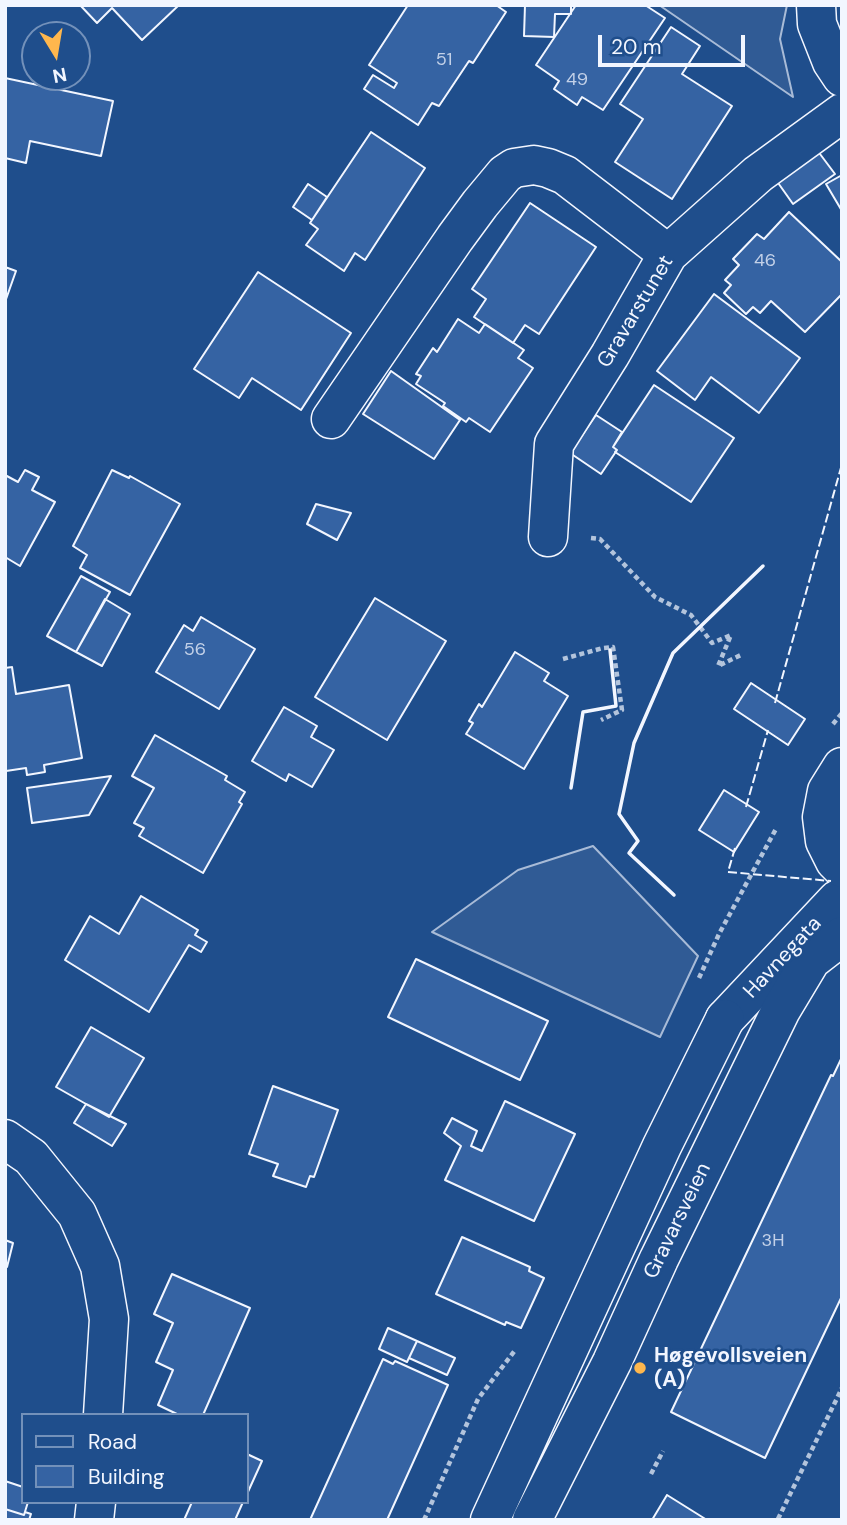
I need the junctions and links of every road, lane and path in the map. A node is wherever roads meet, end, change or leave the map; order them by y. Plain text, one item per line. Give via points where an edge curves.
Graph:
1 (816, 5) edge
2 (842, 77) edge
3 (842, 113) edge
4 (668, 254) junction
5 (331, 419) dead end
6 (548, 537) joint
7 (743, 654) dead end
8 (563, 659) dead end
9 (601, 720) dead end
10 (842, 767) edge
11 (842, 869) edge
12 (842, 900) edge
13 (842, 936) edge
14 (725, 1018) joint
15 (5, 1139) edge
16 (842, 1390) edge
17 (833, 1408) junction
18 (842, 1411) edge
19 (103, 1413) edge
20 (663, 1451) dead end
21 (650, 1474) dead end
22 (778, 1519) edge
23 (490, 1520) edge
24 (532, 1520) edge

1 - 2 main road via 817,24
3 - 4 main road, Gravarstunet via 758,173
4 - 5 main road via 565,175 534,164 514,169 505,174 455,238
4 - 6 main road, Gravarstunet via 554,444
6 - 7 path via 600,539 655,597 691,615 712,643 731,635 718,666
8 - 9 path via 613,647 622,710
10 - 11 main road via 827,792 822,817 825,841
12 - 14 main road, Havnegata via 837,900
13 - 24 main road, Gravarsveien via 811,960 781,1010
14 - 23 main road, Gravarsveien
15 - 19 main road via 31,1157 77,1214 100,1266 109,1319
16 - 17 path
17 - 18 path
17 - 22 path
20 - 21 path

